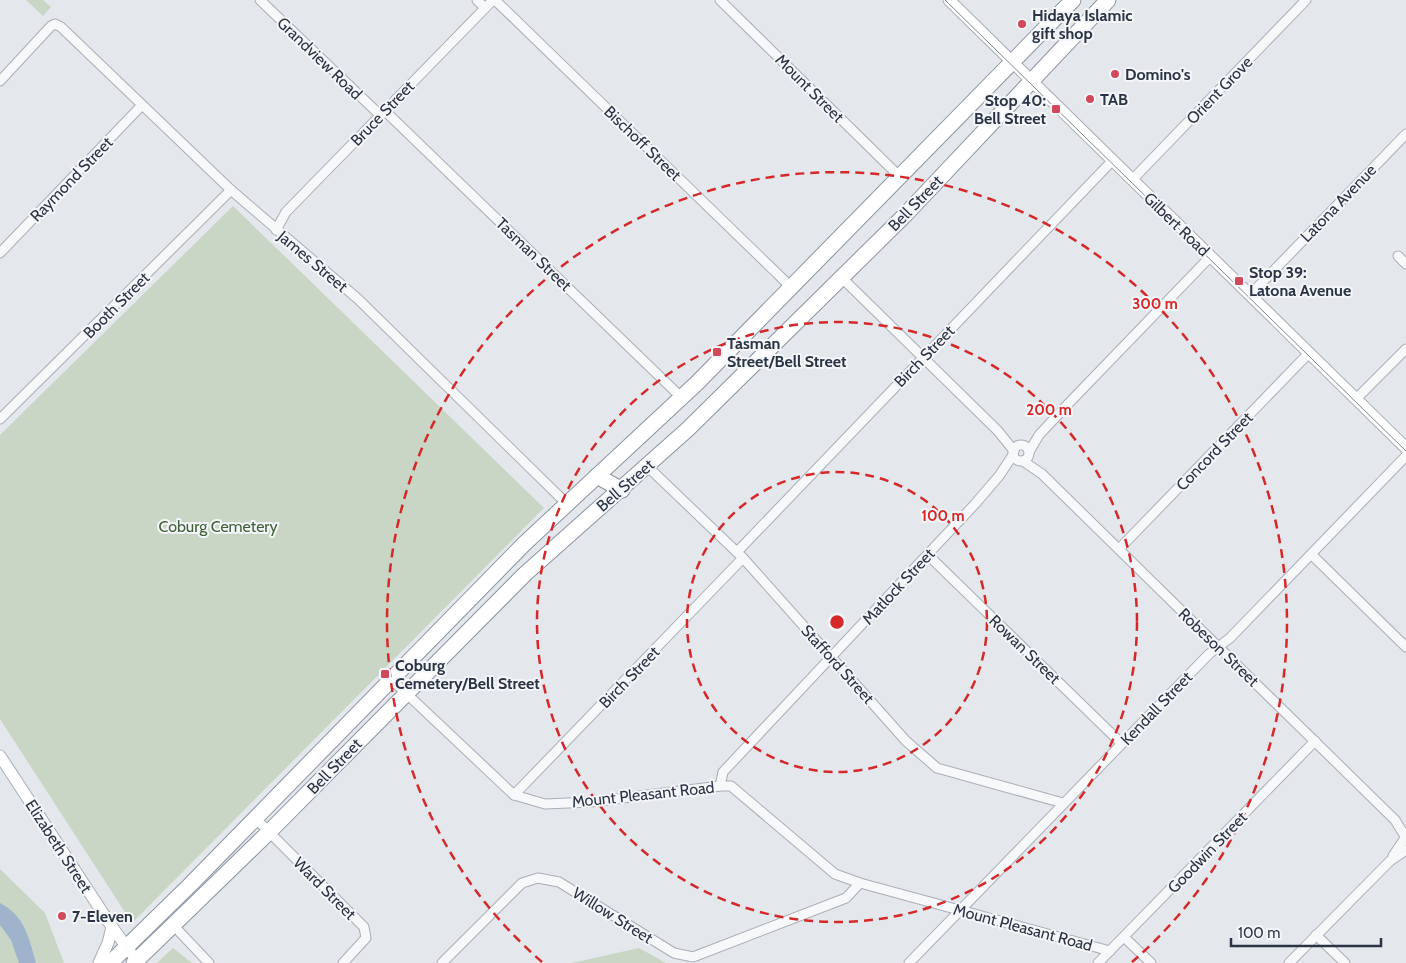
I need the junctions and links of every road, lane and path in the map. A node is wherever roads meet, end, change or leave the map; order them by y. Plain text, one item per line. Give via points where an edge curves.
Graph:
1 (260, 0) edge
2 (477, 0) edge
3 (494, 0) edge
4 (720, 0) edge
5 (949, 0) edge
6 (1073, 0) edge
7 (1108, 0) edge
8 (1306, 0) edge
9 (485, 8) junction
10 (1012, 62) junction
11 (0, 81) edge
12 (1032, 82) junction
13 (142, 105) junction
14 (383, 113) junction
15 (1406, 134) edge
16 (1112, 161) junction
17 (900, 177) junction
18 (1132, 180) junction
19 (231, 190) junction
20 (276, 230) junction
21 (0, 252) edge
22 (1398, 256) dead end
23 (1210, 257) junction
24 (1406, 264) edge
25 (841, 277) junction
26 (791, 287) junction
27 (1250, 295) junction
28 (1406, 349) edge
29 (1309, 353) junction
30 (923, 357) junction
31 (682, 398) junction
32 (1356, 399) junction
33 (0, 419) edge
34 (1406, 448) edge
35 (1021, 453) junction
36 (1406, 456) edge
37 (647, 466) junction
38 (596, 476) junction
39 (622, 490) junction
40 (567, 504) junction
41 (1119, 549) junction
42 (740, 555) junction
43 (928, 555) junction
44 (1312, 555) junction
45 (1219, 647) junction
46 (1406, 647) edge
47 (831, 657) junction
48 (392, 679) junction
49 (405, 692) junction
50 (1315, 741) junction
51 (1121, 743) junction
52 (0, 756) edge
53 (720, 786) junction
54 (514, 795) junction
55 (1063, 803) junction
56 (255, 818) junction
57 (1396, 820) junction
58 (1406, 826) edge
59 (269, 832) junction
60 (1405, 837) edge
61 (1406, 850) edge
62 (1390, 861) junction
63 (860, 883) junction
64 (958, 910) junction
65 (174, 926) junction
66 (112, 927) junction
67 (1316, 935) junction
68 (1124, 937) junction
69 (127, 947) junction
70 (1110, 951) junction
71 (136, 962) edge
72 (99, 963) edge
73 (110, 963) edge
74 (209, 963) edge
75 (343, 963) edge
76 (442, 963) edge
77 (908, 963) edge
78 (1098, 963) edge
79 (1151, 963) edge
80 (1289, 963) edge
81 (1345, 963) edge

1 - 14 street, Grandview Road
2 - 9 street
3 - 9 street, Bruce Street
3 - 26 street, Bischoff Street
4 - 17 street, Mount Street
5 - 10 street, Gilbert Road
6 - 10 highway, Bell Street
7 - 12 highway, Bell Street
8 - 18 street, Orient Grove
9 - 14 street, Bruce Street
10 - 12 street, Gilbert Road
10 - 17 highway, Bell Street
11 - 13 street, James Street via 55,24
12 - 16 street, Gilbert Road
12 - 25 highway, Bell Street
13 - 19 street, James Street
13 - 21 street, Raymond Street
14 - 20 street, Bruce Street via 286,212
14 - 31 street, Tasman Street
15 - 27 street, Latona Avenue
16 - 18 street, Gilbert Road
16 - 30 street, Birch Street
17 - 26 highway, Bell Street
18 - 23 street, Gilbert Road
19 - 20 street, James Street
19 - 33 street, Booth Street
20 - 40 street, James Street via 358,299
22 - 24 street
23 - 27 street, Gilbert Road
23 - 35 street, Matlock Street
25 - 30 street, Robeson Street
25 - 37 highway, Bell Street
26 - 31 highway, Bell Street
27 - 29 street, Gilbert Road
28 - 32 street
29 - 32 street, Gilbert Road
29 - 41 street, Concord Street
30 - 35 street, Robeson Street
30 - 42 street, Birch Street
31 - 38 highway, Bell Street
32 - 34 street, Gilbert Road
35 - 41 street, Robeson Street
35 - 43 street, Matlock Street
36 - 44 street, Kendall Street
37 - 39 highway, Bell Street
37 - 42 street, Stafford Street
38 - 39 highway
38 - 40 highway, Bell Street
39 - 49 highway, Bell Street via 525,574
40 - 48 highway, Bell Street
41 - 45 street, Robeson Street
42 - 47 street, Stafford Street
42 - 54 street, Birch Street
43 - 47 street, Matlock Street
43 - 51 street, Rowan Street
44 - 45 street, Kendall Street
44 - 46 street
45 - 50 street, Robeson Street
45 - 51 street, Kendall Street
47 - 53 street, Matlock Street via 723,772
47 - 55 street, Stafford Street via 906,741 937,768
48 - 49 street, Mount Pleasant Road
48 - 56 highway, Bell Street
49 - 54 street, Mount Pleasant Road
49 - 59 highway, Bell Street
50 - 57 street, Robeson Street
50 - 68 street, Goodwin Street
51 - 55 street, Kendall Street
52 - 66 street, Elizabeth Street
53 - 54 street, Mount Pleasant Road via 591,802 545,804
53 - 63 street, Mount Pleasant Road via 731,786 740,792 835,874
55 - 64 street, Kendall Street
56 - 59 street, Ward Street
56 - 69 highway, Bell Street
57 - 58 street, Robeson Street
57 - 60 street, Robeson Street
59 - 65 highway, Bell Street
59 - 75 street, Ward Street via 364,927 366,938
60 - 62 street
61 - 62 street
62 - 67 street
63 - 64 street, Mount Pleasant Road
63 - 76 street, Willow Street via 846,898 693,957 674,953 559,882 538,878 522,883
64 - 70 street, Mount Pleasant Road
64 - 77 street, Kendall Street
65 - 71 highway, Bell Street
65 - 74 street
66 - 69 street, Elizabeth Street
66 - 72 street
67 - 80 street
67 - 81 street
68 - 70 street, Goodwin Street
68 - 79 street
69 - 71 street, Elizabeth Street
69 - 73 highway, Bell Street
70 - 78 street, Goodwin Street

